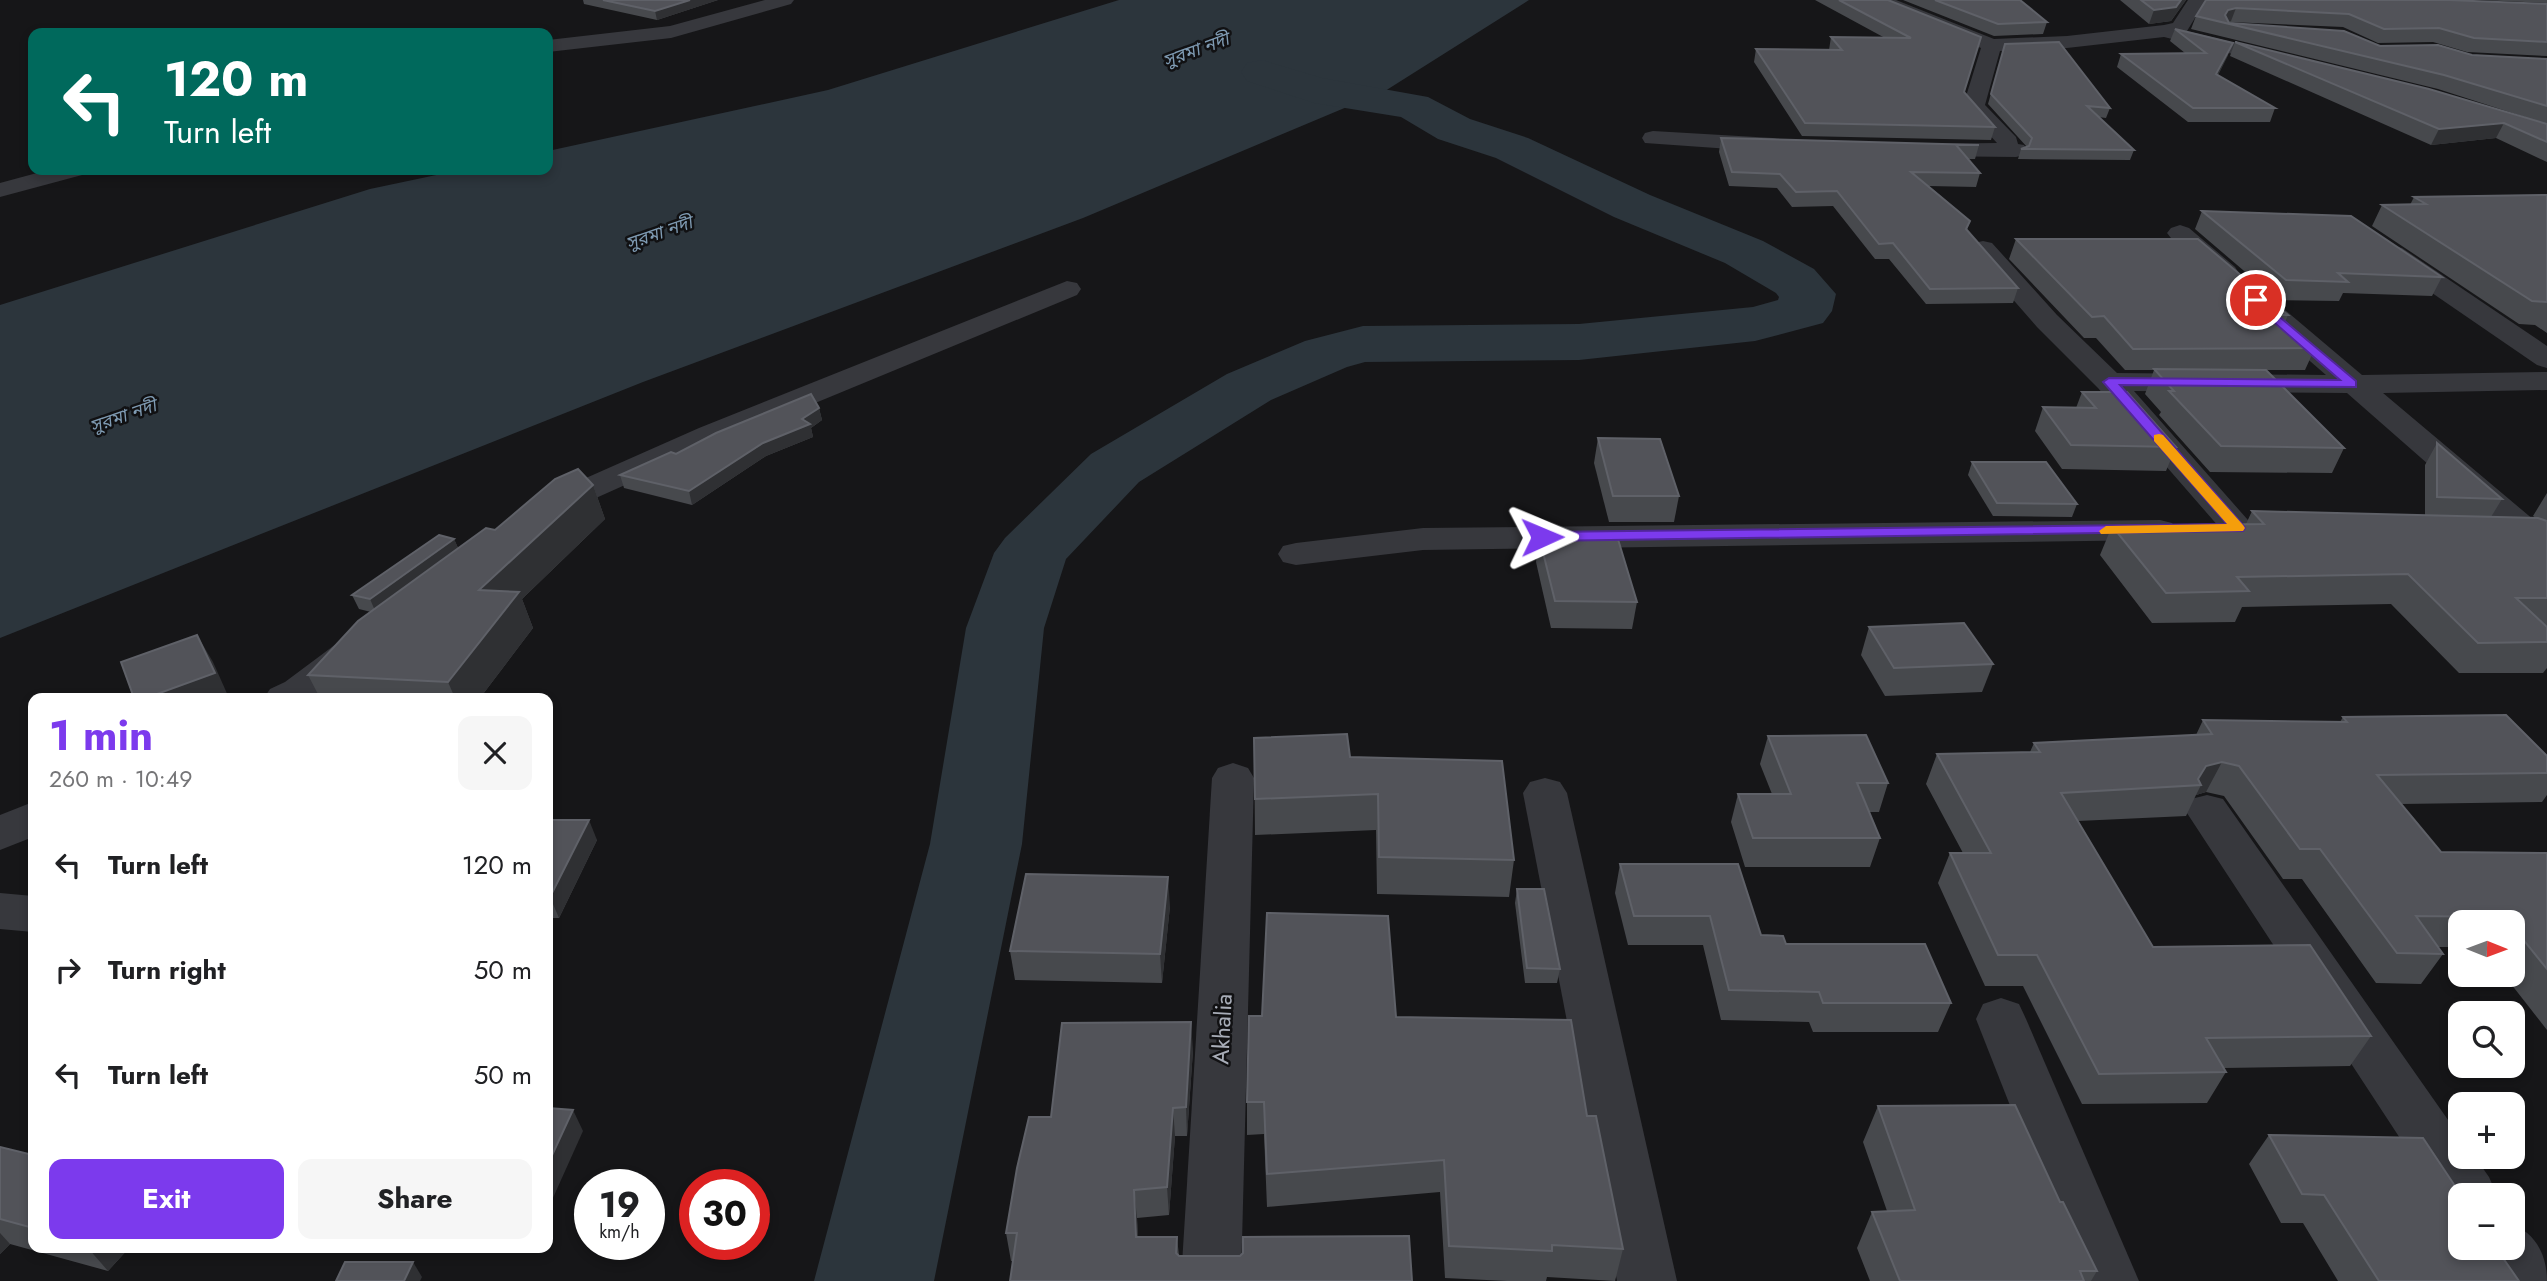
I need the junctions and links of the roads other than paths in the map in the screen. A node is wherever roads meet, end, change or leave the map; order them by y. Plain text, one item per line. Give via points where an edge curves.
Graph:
1 (785, 0) edge
2 (1880, 0) edge
3 (2197, 0) edge
4 (2172, 29) junction
5 (2235, 30) edge
6 (553, 45) edge
7 (1992, 45) junction
8 (2310, 67) edge
9 (1653, 138) dead end
10 (1794, 146) edge
11 (1903, 149) edge
12 (56, 175) edge
13 (0, 190) edge
14 (2180, 233) dead end
15 (2370, 239) edge
16 (1978, 242) edge
17 (1067, 289) dead end
18 (2547, 359) edge
19 (2547, 381) edge
20 (2109, 382) junction
21 (2352, 384) junction
22 (520, 527) edge
23 (2474, 534) edge
24 (2538, 542) edge
25 (1296, 554) dead end
26 (377, 633) edge
27 (295, 693) edge
28 (1233, 778) dead end
29 (1545, 793) dead end
30 (2207, 810) dead end
31 (28, 820) edge
32 (0, 834) edge
33 (0, 911) edge
34 (28, 914) edge
35 (2001, 1018) dead end
36 (2461, 1183) edge
37 (2512, 1260) edge
38 (1210, 1281) edge
39 (1647, 1281) edge
40 (2109, 1281) edge
41 (2527, 1281) edge

1 - 6 street via 671,32
2 - 7 street
3 - 4 street
4 - 5 street
4 - 7 street
4 - 8 street
7 - 11 street via 1974,106 2016,150
9 - 10 street
12 - 13 street
14 - 21 street
15 - 18 street
16 - 20 street via 2047,321
17 - 22 street via 553,503
19 - 21 street
20 - 21 street
20 - 25 street via 2252,529 1436,538
21 - 24 street
23 - 24 street
26 - 27 street
28 - 38 street, Akhalia
29 - 39 street
30 - 36 street
31 - 32 street
33 - 34 street
35 - 40 street
37 - 41 street

